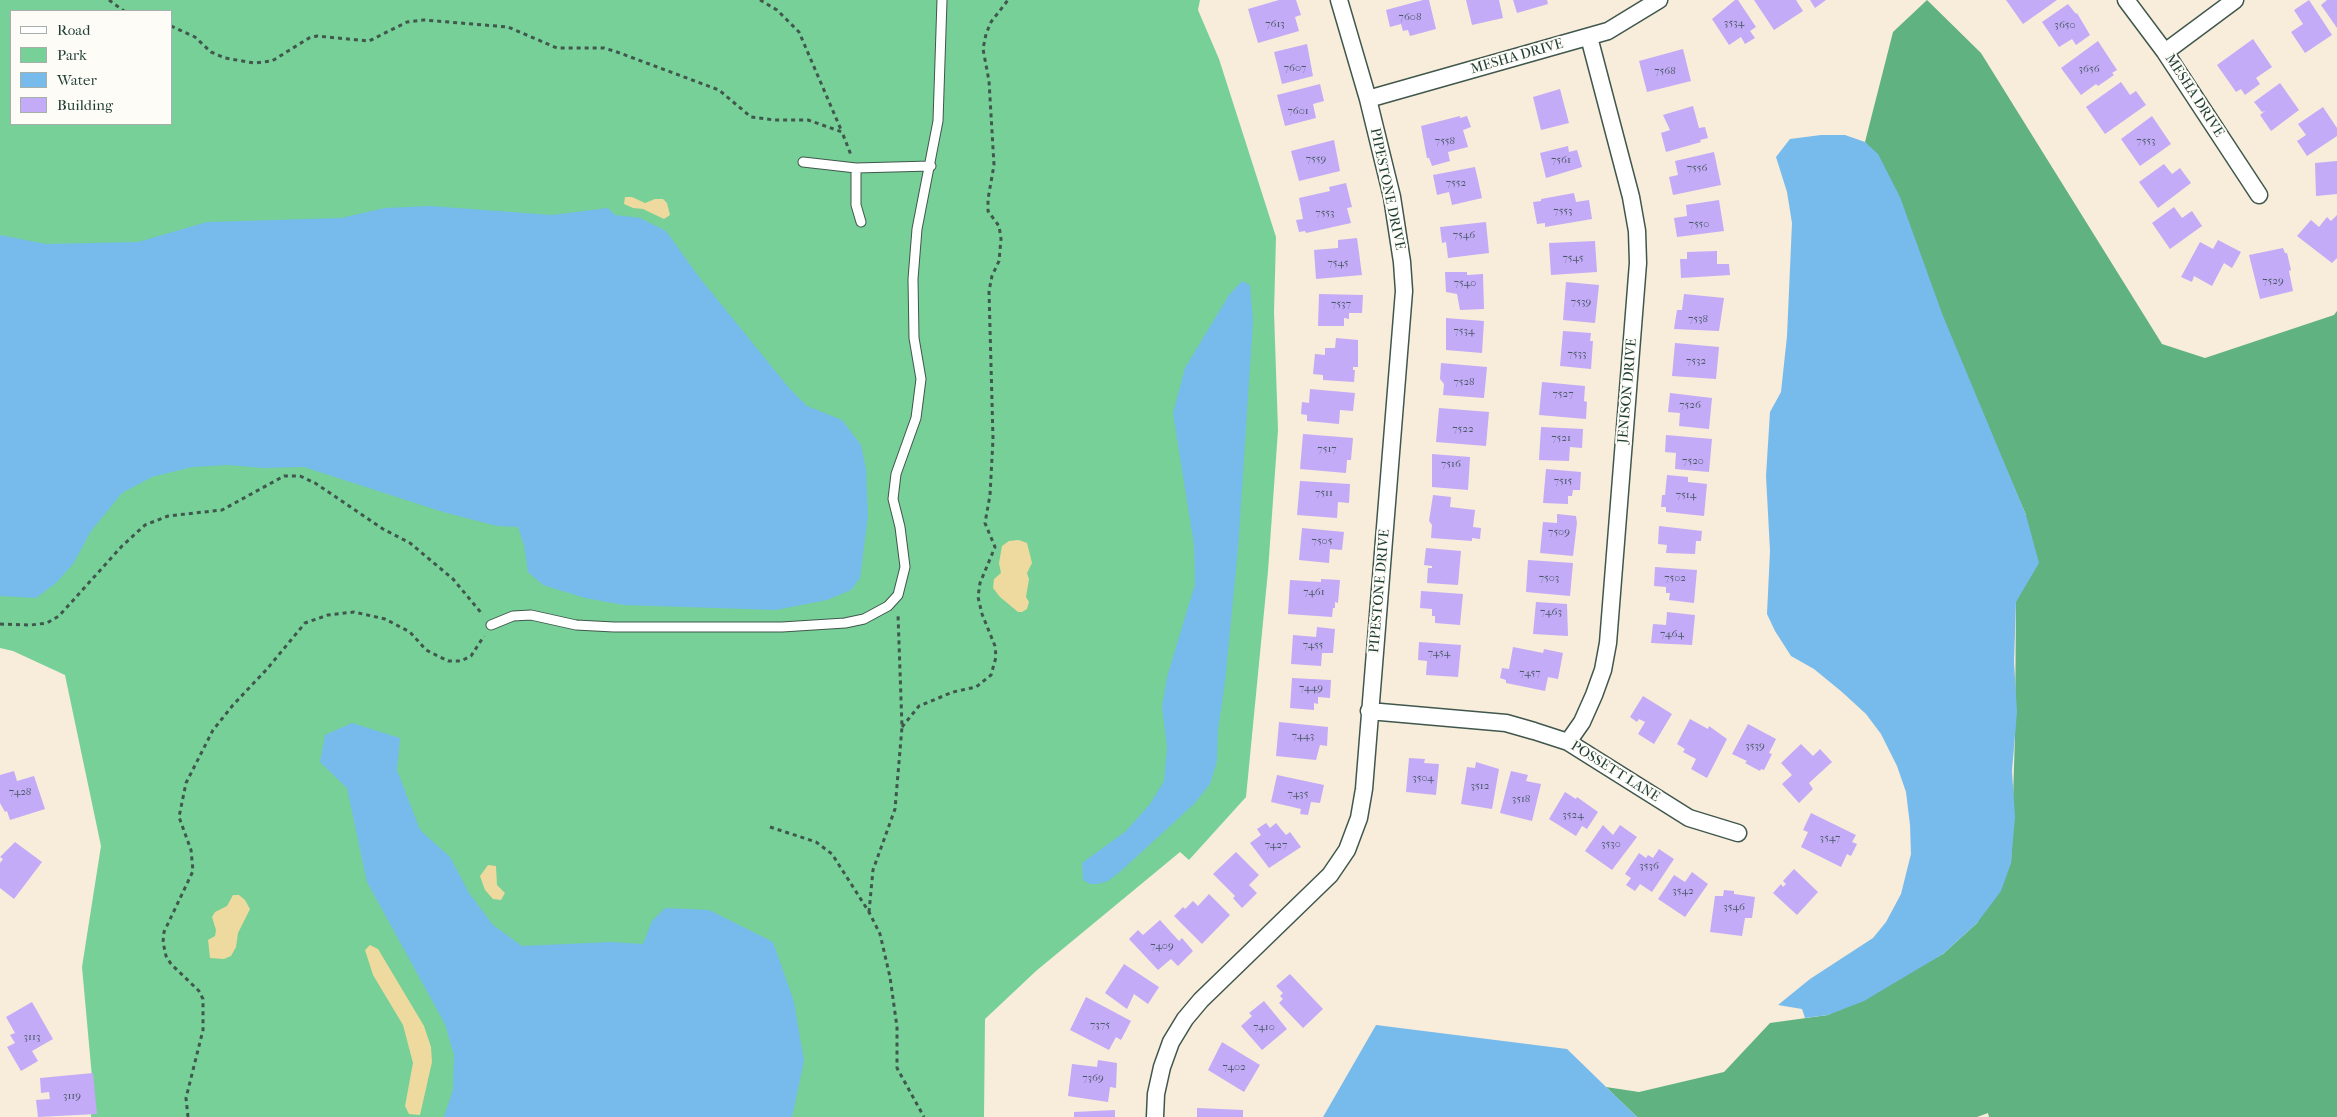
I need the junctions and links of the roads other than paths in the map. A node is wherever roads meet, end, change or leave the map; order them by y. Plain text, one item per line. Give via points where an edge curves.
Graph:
1 (942, 0) edge
2 (1338, 0) edge
3 (1659, 0) edge
4 (2126, 0) edge
5 (2235, 0) edge
6 (1589, 37) junction
7 (2165, 52) junction
8 (1368, 98) junction
9 (803, 162) dead end
10 (931, 166) junction
11 (856, 168) junction
12 (2259, 195) dead end
13 (860, 222) dead end
14 (491, 625) road end
15 (1369, 711) junction
16 (1568, 742) junction
17 (1738, 833) dead end
18 (1155, 1117) edge

1 - 10 lane via 938,121
2 - 8 street, PIPESTONE DRIVE
3 - 6 street, MESHA DRIVE via 1623,24
4 - 7 street, MESHA DRIVE
5 - 7 street
6 - 8 street, MESHA DRIVE
6 - 16 street, JENISON DRIVE via 1631,197 1638,263 1608,643 1594,695 1582,722
7 - 12 street, MESHA DRIVE
8 - 15 street, PIPESTONE DRIVE via 1392,197 1404,291
9 - 11 lane
10 - 11 lane
10 - 14 lane via 917,229 913,279 914,338 921,378 916,418 896,474 893,499 905,567 898,595 888,606 845,623 782,627 576,626 531,615 512,616
11 - 13 lane via 856,204
15 - 16 street, POSSETT LANE via 1506,723
15 - 18 street, PIPESTONE DRIVE via 1364,789 1359,818 1346,850 1330,874 1185,1019 1171,1042 1162,1067
16 - 17 street, POSSETT LANE via 1689,818

